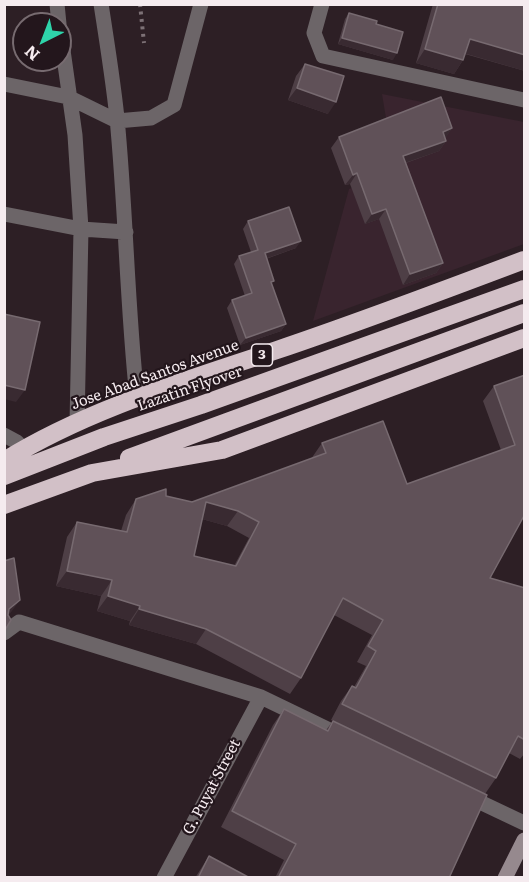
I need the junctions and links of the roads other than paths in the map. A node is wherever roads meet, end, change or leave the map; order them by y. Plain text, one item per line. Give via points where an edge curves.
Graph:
1 (101, 4) edge
2 (201, 4) edge
3 (322, 4) edge
4 (65, 72) edge
5 (4, 84) edge
6 (68, 98) junction
7 (525, 100) edge
8 (117, 121) junction
9 (4, 214) edge
10 (81, 230) junction
11 (126, 232) junction
12 (525, 260) edge
13 (525, 289) edge
14 (525, 313) edge
15 (525, 338) edge
16 (137, 398) junction
17 (77, 423) junction
18 (4, 435) edge
19 (22, 450) junction
20 (4, 461) edge
21 (93, 473) junction
22 (4, 476) edge
23 (4, 505) edge
24 (4, 633) edge
25 (261, 698) junction
26 (354, 742) edge
27 (448, 787) edge
28 (525, 823) edge
29 (525, 840) edge
30 (164, 878) edge
31 (505, 878) edge

1 - 8 street
2 - 8 street via 174,105 152,118
3 - 7 street via 314,33 323,56
4 - 6 street
5 - 6 street
6 - 8 street
6 - 10 street via 75,135
8 - 11 street
9 - 10 street
10 - 11 street
10 - 17 street
11 - 16 street
12 - 16 highway, Jose Abad Santos Avenue / 3
13 - 22 highway, Lazatin Flyover / 3
14 - 21 highway
15 - 21 highway via 222,450
16 - 17 highway, Jose Abad Santos Avenue / 3
17 - 19 highway, Jose Abad Santos Avenue / 3
18 - 19 street
19 - 20 highway, Jose Abad Santos Avenue / 3
21 - 23 highway
24 - 25 street via 19,622
25 - 26 street
25 - 30 street, G. Puyat Street
27 - 28 street
29 - 31 main road

